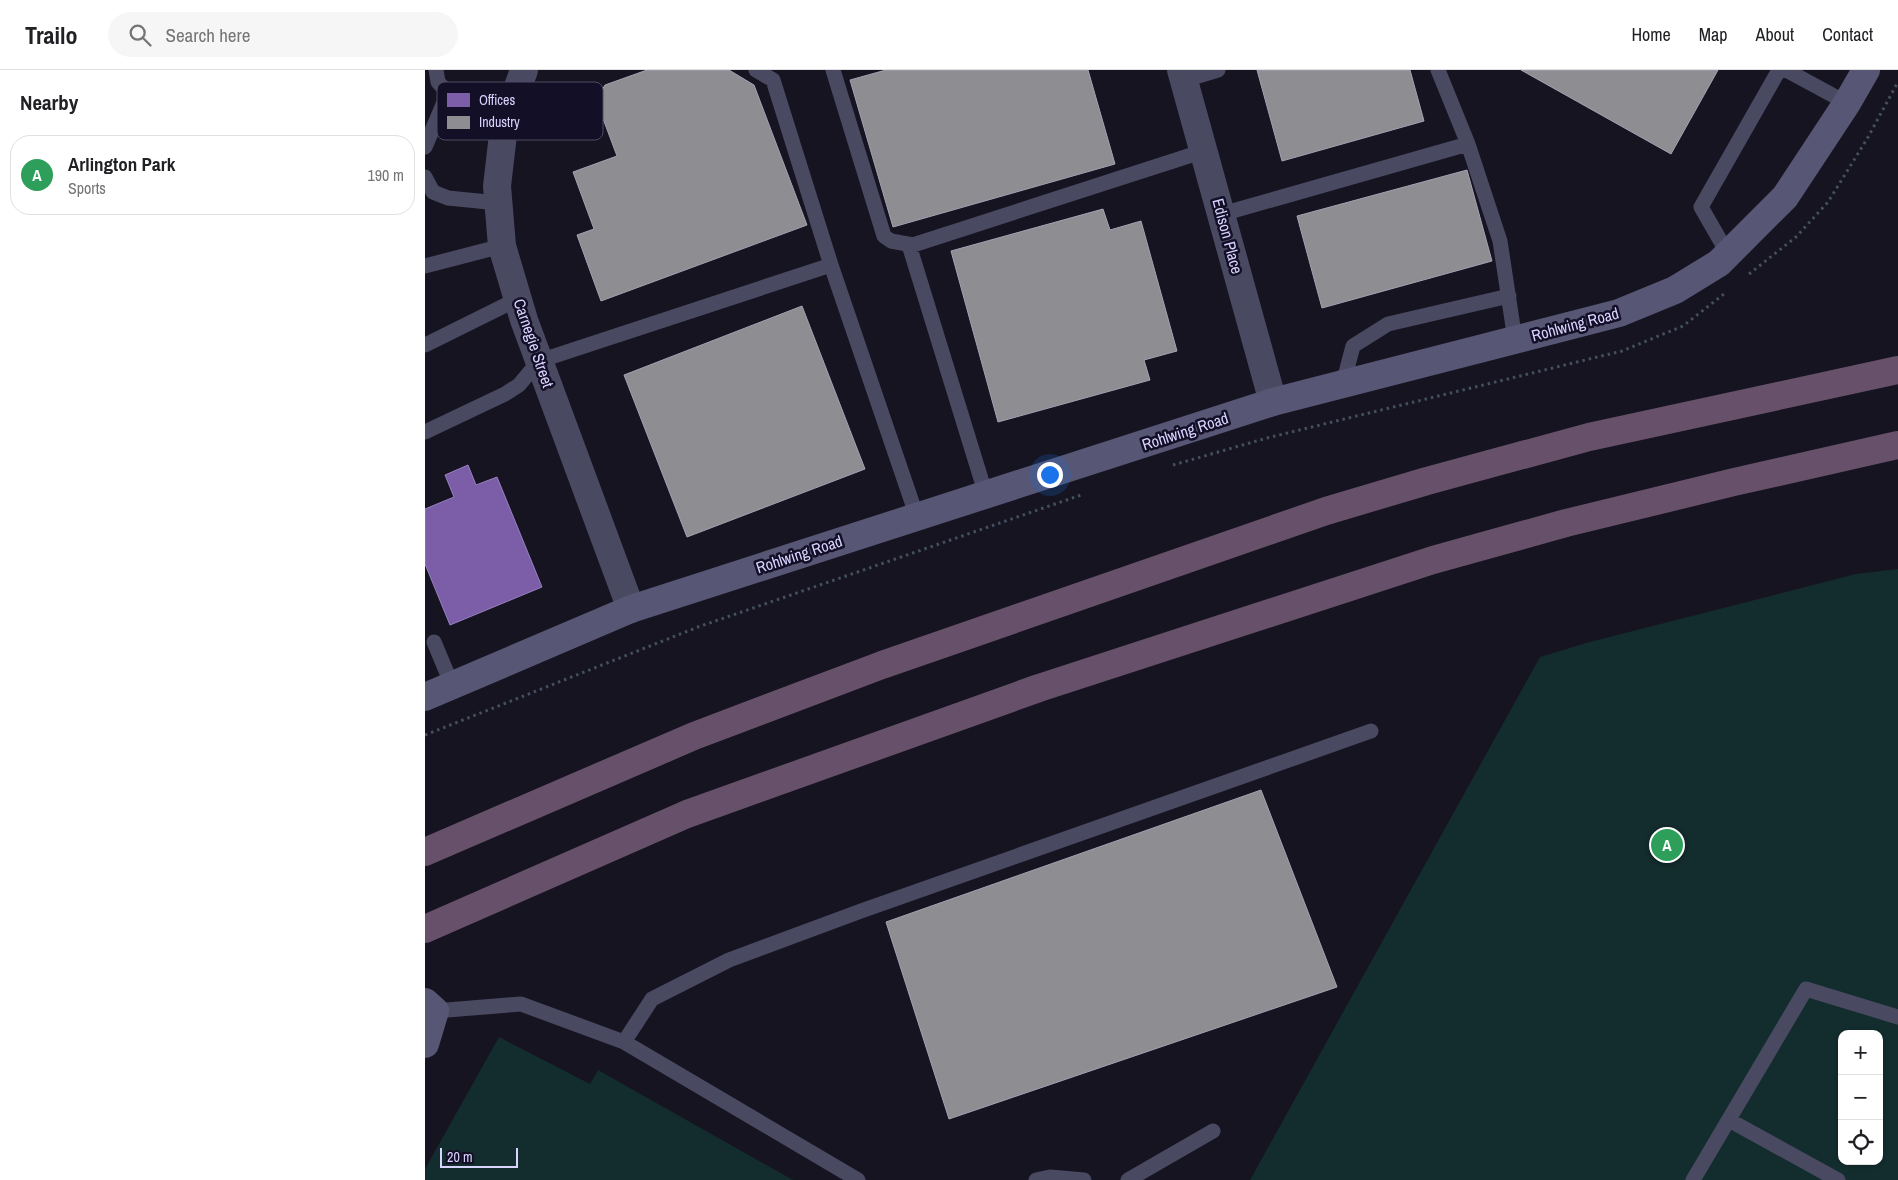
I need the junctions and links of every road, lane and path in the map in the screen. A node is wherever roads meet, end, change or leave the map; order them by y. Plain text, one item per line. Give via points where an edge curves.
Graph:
1 (524, 70) edge
2 (756, 70) edge
3 (833, 70) edge
4 (1218, 70) edge
5 (1439, 70) edge
6 (1779, 70) edge
7 (1786, 70) edge
8 (1866, 70) edge
9 (1183, 75) edge
10 (520, 82) edge
11 (1847, 103) junction
12 (437, 119) edge
13 (503, 140) edge
14 (1468, 144) junction
15 (425, 147) edge
16 (1204, 151) junction
17 (425, 177) edge
18 (498, 203) junction
19 (1221, 214) junction
20 (909, 245) junction
21 (502, 246) junction
22 (1728, 254) junction
23 (831, 265) junction
24 (425, 266) edge
25 (1509, 296) junction
26 (518, 299) junction
27 (1515, 340) junction
28 (425, 345) edge
29 (539, 361) junction
30 (1898, 370) edge
31 (1343, 384) junction
32 (1273, 402) junction
33 (425, 432) edge
34 (1898, 445) edge
35 (985, 495) junction
36 (917, 517) junction
37 (631, 608) junction
38 (433, 642) dead end
39 (452, 685) junction
40 (425, 697) edge
41 (1371, 731) dead end
42 (425, 852) edge
43 (425, 929) edge
44 (430, 1007) edge
45 (1898, 1017) edge
46 (624, 1042) junction
47 (425, 1044) edge
48 (1729, 1120) junction
49 (1213, 1131) dead end
50 (858, 1180) edge
51 (1035, 1180) edge
52 (1084, 1180) edge
53 (1128, 1180) edge
54 (1693, 1180) edge
55 (1838, 1180) edge

1 - 10 street, Carnegie Street
2 - 23 lane via 773,80
3 - 20 lane via 884,236
4 - 9 lane
5 - 14 lane
6 - 22 lane via 1701,207
7 - 11 lane
8 - 11 main road, Rohlwing Road
9 - 16 street, Edison Place
11 - 22 main road, Rohlwing Road via 1785,197
12 - 15 lane
13 - 18 street, Carnegie Street
14 - 19 lane
14 - 25 lane via 1500,241
16 - 19 street, Edison Place
16 - 20 lane
17 - 18 lane via 433,192 448,198
18 - 21 street, Carnegie Street
19 - 32 street, Edison Place
20 - 35 lane
21 - 24 lane
21 - 26 street, Carnegie Street
22 - 27 main road, Rohlwing Road via 1675,290 1619,313
23 - 29 lane
23 - 36 lane
25 - 27 lane
25 - 31 lane via 1388,324 1353,346
26 - 28 lane
26 - 29 street, Carnegie Street
27 - 31 main road, Rohlwing Road
29 - 33 lane via 519,385 505,394
29 - 37 street, Carnegie Street
30 - 42 highway via 1589,437 1326,511 873,668 694,736
31 - 32 main road, Rohlwing Road
32 - 35 main road, Rohlwing Road
34 - 43 highway via 1566,523 1415,566 1039,688 687,814
35 - 36 main road, Rohlwing Road
36 - 37 main road, Rohlwing Road
37 - 39 main road, Rohlwing Road
38 - 39 lane
39 - 40 main road, Rohlwing Road
41 - 46 lane via 729,960 652,999
44 - 46 lane via 521,1004
44 - 47 main road
45 - 48 lane via 1806,989
46 - 50 lane
48 - 54 lane
48 - 55 lane
49 - 53 lane
51 - 52 lane via 1050,1177

